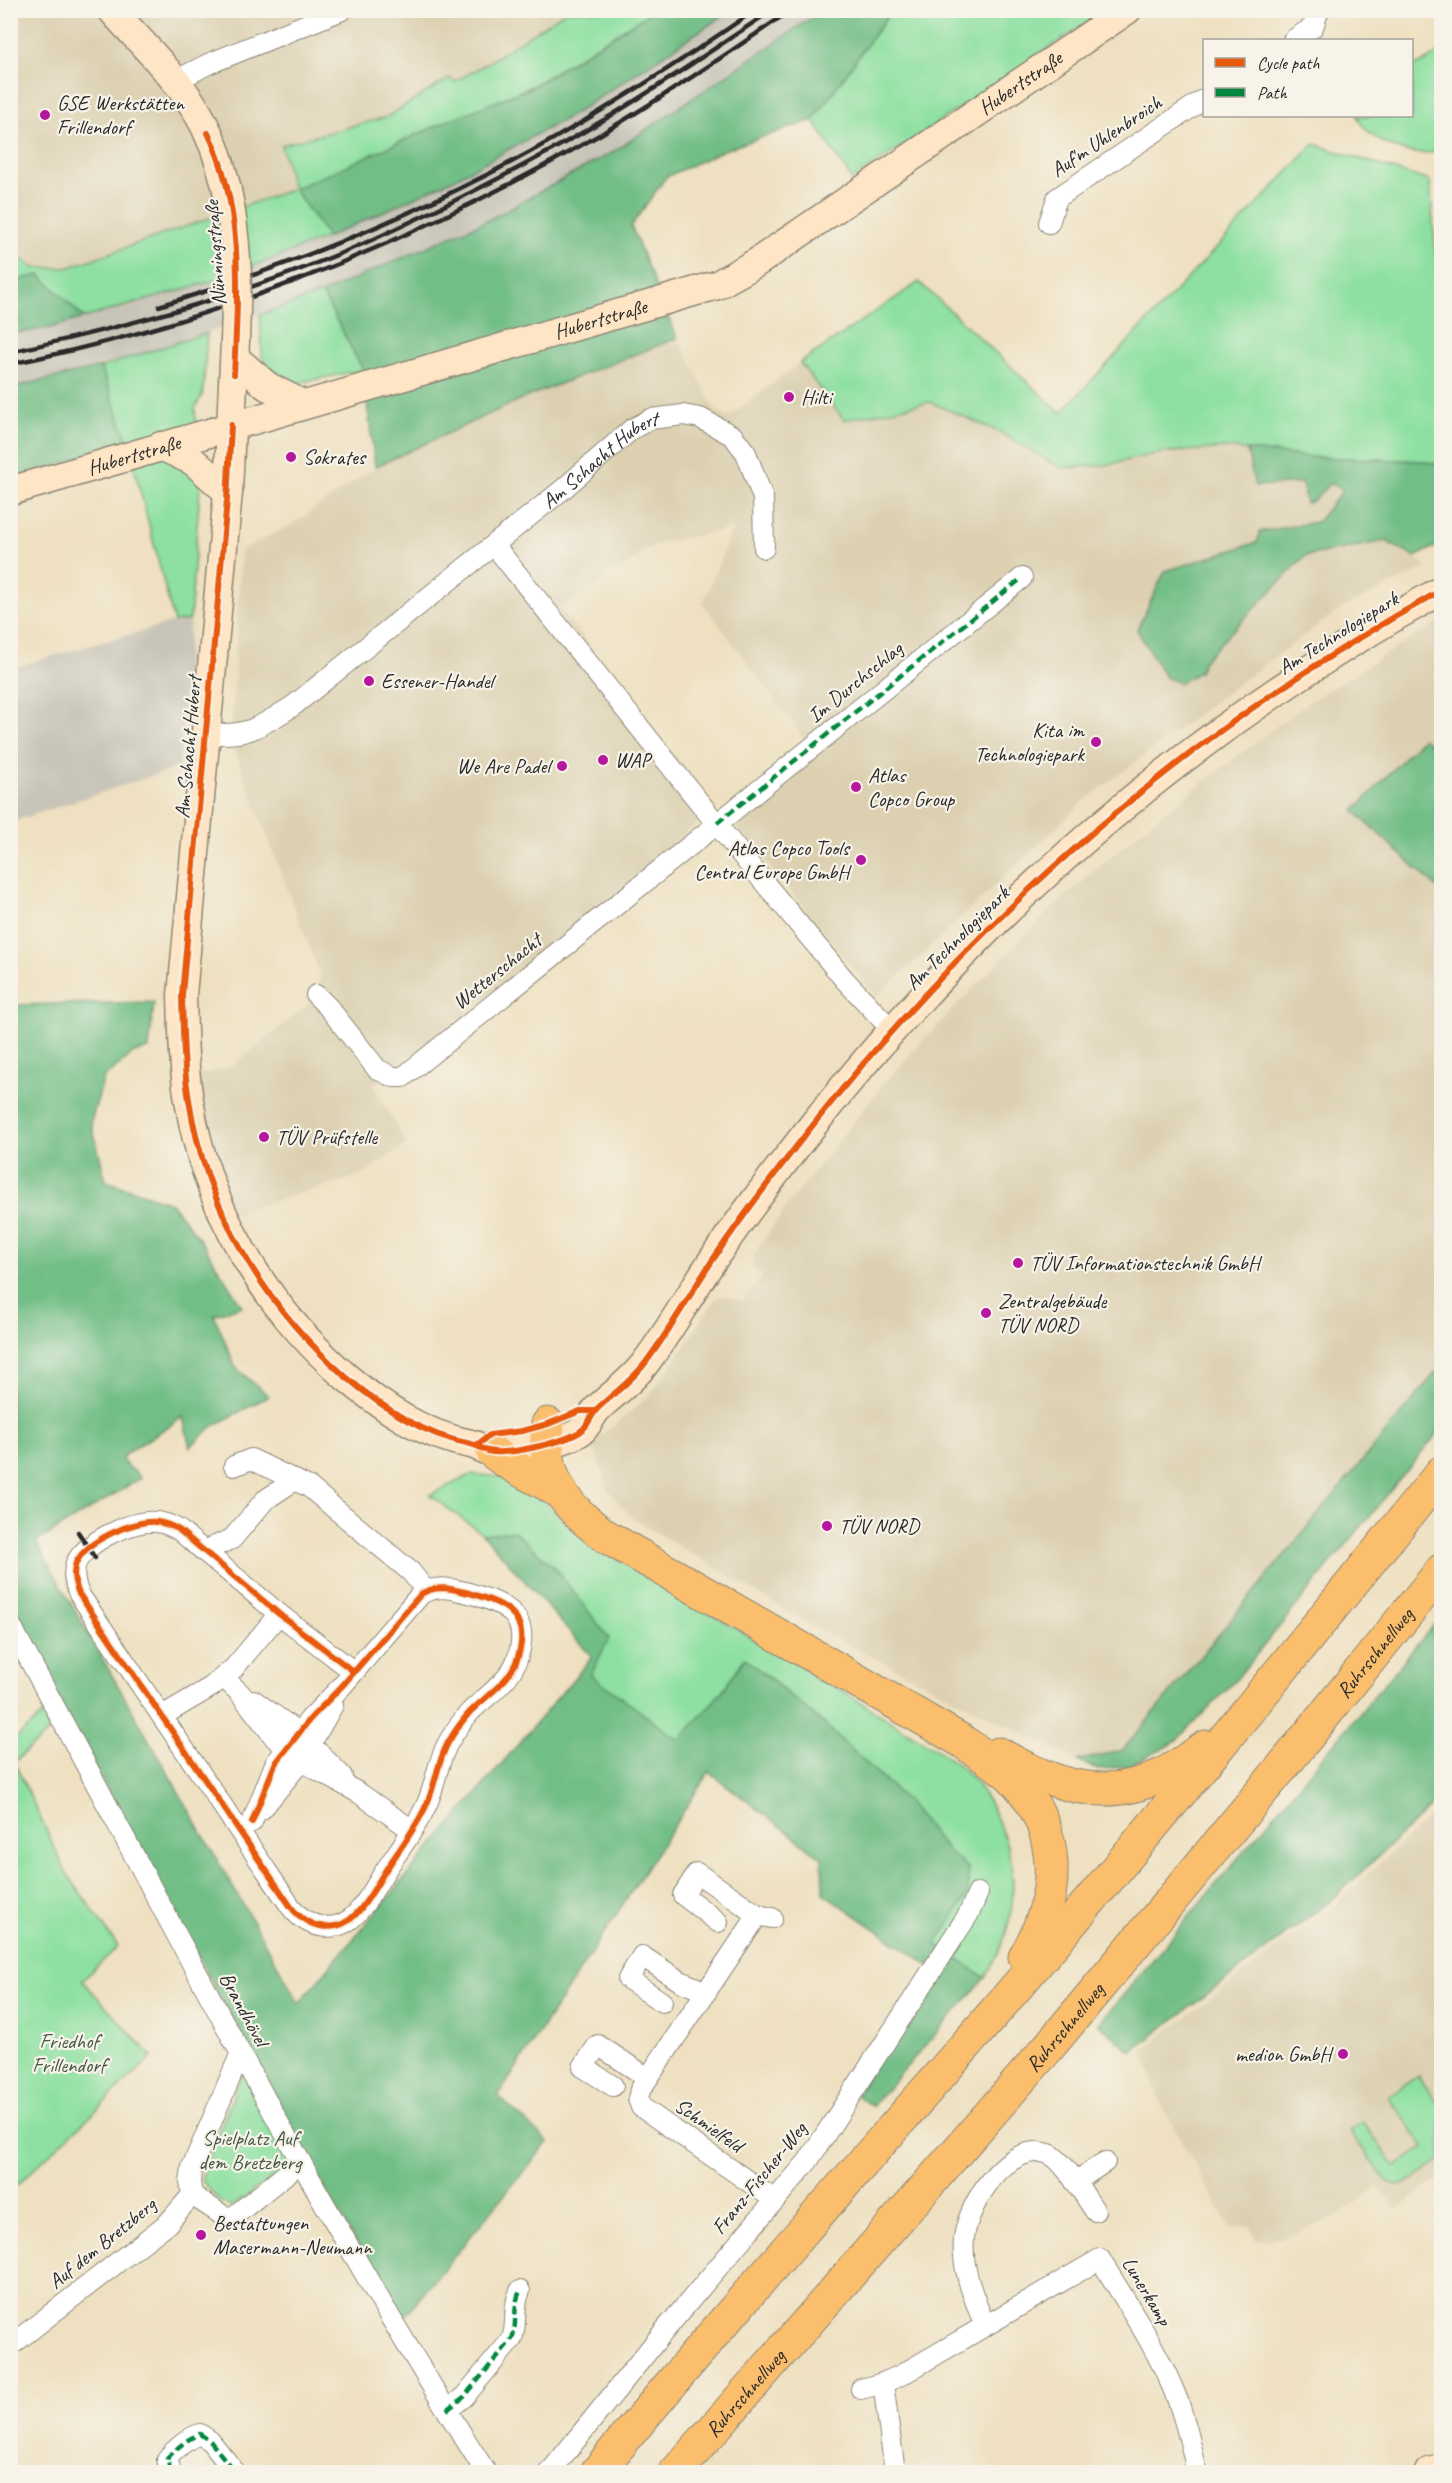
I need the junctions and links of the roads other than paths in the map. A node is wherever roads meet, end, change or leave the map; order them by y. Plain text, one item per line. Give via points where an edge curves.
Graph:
1 (112, 10) edge
2 (342, 10) edge
3 (1127, 10) edge
4 (1318, 10) edge
5 (1295, 39) edge
6 (175, 81) junction
7 (1203, 100) edge
8 (1049, 223) dead end
9 (235, 350) junction
10 (302, 404) junction
11 (231, 425) junction
12 (160, 446) junction
13 (10, 491) edge
14 (228, 492) junction
15 (494, 545) junction
16 (764, 548) dead end
17 (1022, 578) dead end
18 (1442, 590) edge
19 (206, 733) junction
20 (717, 823) junction
21 (316, 995) dead end
22 (892, 1030) junction
23 (186, 1072) joint
24 (552, 1436) junction
25 (485, 1448) junction
26 (234, 1466) dead end
27 (262, 1466) junction
28 (1442, 1472) edge
29 (295, 1480) junction
30 (559, 1492) junction
31 (265, 1500) junction
32 (203, 1551) junction
33 (1442, 1570) edge
34 (426, 1591) junction
35 (279, 1614) junction
36 (10, 1624) edge
37 (223, 1677) junction
38 (348, 1679) junction
39 (162, 1716) junction
40 (1236, 1725) junction
41 (300, 1747) junction
42 (248, 1829) junction
43 (412, 1830) junction
44 (978, 1893) dead end
45 (718, 1922) dead end
46 (706, 1992) junction
47 (662, 2002) dead end
48 (993, 2014) junction
49 (240, 2055) junction
50 (648, 2079) junction
51 (612, 2086) dead end
52 (301, 2162) junction
53 (1105, 2162) dead end
54 (1075, 2182) junction
55 (192, 2195) junction
56 (775, 2200) junction
57 (1095, 2211) dead end
58 (520, 2291) dead end
59 (985, 2326) junction
60 (10, 2346) edge
61 (883, 2383) junction
62 (861, 2390) dead end
63 (447, 2410) junction
64 (1442, 2469) edge
65 (171, 2472) edge
66 (235, 2472) edge
67 (486, 2472) edge
68 (550, 2472) edge
69 (597, 2472) edge
70 (676, 2472) edge
71 (895, 2472) edge
72 (1197, 2472) edge
73 (1429, 2472) edge

1 - 6 street, Nünningstraße
2 - 6 street
3 - 10 street, Hubertstraße via 729,279
4 - 5 street via 1313,27
6 - 9 street, Nünningstraße, bridge via 214,145 226,182 237,274
7 - 8 street, Auf'm Uhlenbroich via 1057,198
9 - 10 street via 267,386
9 - 11 street, Nünningstraße
10 - 11 street, Hubertstraße
11 - 12 street, Hubertstraße
11 - 14 street, Am Schacht Hubert
12 - 13 street, Hubertstraße
12 - 14 street via 193,461
14 - 19 street, Am Schacht Hubert
15 - 16 street, Am Schacht Hubert via 632,429 651,419 683,415 716,425 734,436 746,453 763,498
15 - 19 street, Am Schacht Hubert via 293,706 257,729 234,736
15 - 20 street
17 - 20 street, Im Durchschlag
18 - 22 street, Am Technologiepark via 1298,677 1114,813 1033,885
19 - 23 street, Am Schacht Hubert via 182,994
20 - 21 street, Wetterschacht via 403,1077 377,1069
20 - 22 street via 844,979
22 - 24 street, Am Technologiepark via 733,1231 644,1365 594,1411 580,1411
23 - 25 street, Am Technologiepark via 193,1121 216,1197 236,1242 272,1298 309,1342 388,1409 443,1438
24 - 25 street, Am Technologiepark via 528,1449
24 - 30 highway
24 - 40 highway via 591,1503 616,1529 1039,1774 1066,1785 1104,1790 1130,1786 1162,1775
25 - 30 highway
26 - 27 street via 251,1459
27 - 29 street
27 - 31 street
28 - 40 highway
29 - 31 street
29 - 34 street via 309,1487 411,1572
30 - 48 highway via 580,1518 607,1537 962,1741 1010,1775 1031,1801 1044,1826 1053,1879 1043,1923
31 - 32 street via 244,1530
32 - 35 street via 235,1572
32 - 39 street via 168,1524 146,1522 99,1540 82,1553 75,1565 79,1594
33 - 70 highway, Ruhrschnellweg via 1047,2049
34 - 38 street via 386,1630
34 - 43 street via 447,1588 496,1601 513,1613 522,1640 506,1681 470,1712 447,1744 429,1799
35 - 37 street
35 - 38 street
36 - 49 street, Brandhövel
37 - 39 street
37 - 41 street via 275,1738
38 - 41 street
39 - 42 street
40 - 48 highway
41 - 42 street via 275,1764
41 - 43 street
42 - 43 street via 297,1915 322,1928 340,1925 358,1912
44 - 56 street, Franz-Fischer-Weg via 968,1916 849,2099 808,2161
45 - 46 street, Schmielfeld via 683,1895 697,1873 765,1917
46 - 47 street via 642,1956 628,1979
46 - 50 street, Schmielfeld
48 - 69 highway via 693,2356
49 - 52 street, Brandhövel
49 - 55 street via 192,2167
50 - 51 street via 598,2045 583,2067
50 - 56 street, Schmielfeld via 640,2090 641,2107
52 - 55 street via 234,2216 225,2217
52 - 63 street, Brandhövel
53 - 54 street
54 - 57 street
54 - 59 street via 1050,2154 1027,2153 1008,2161 989,2182 973,2208 964,2237 965,2273
55 - 60 street, Auf dem Bretzberg via 168,2223
56 - 68 street, Franz-Fischer-Weg
58 - 63 street via 514,2304 512,2338 464,2397
59 - 61 street, Lunerkamp
59 - 72 street, Lunerkamp via 1100,2259 1167,2376
61 - 62 street, Lunerkamp
61 - 71 street
63 - 67 street, Brandhövel
64 - 73 street
65 - 66 street via 167,2459 200,2434

